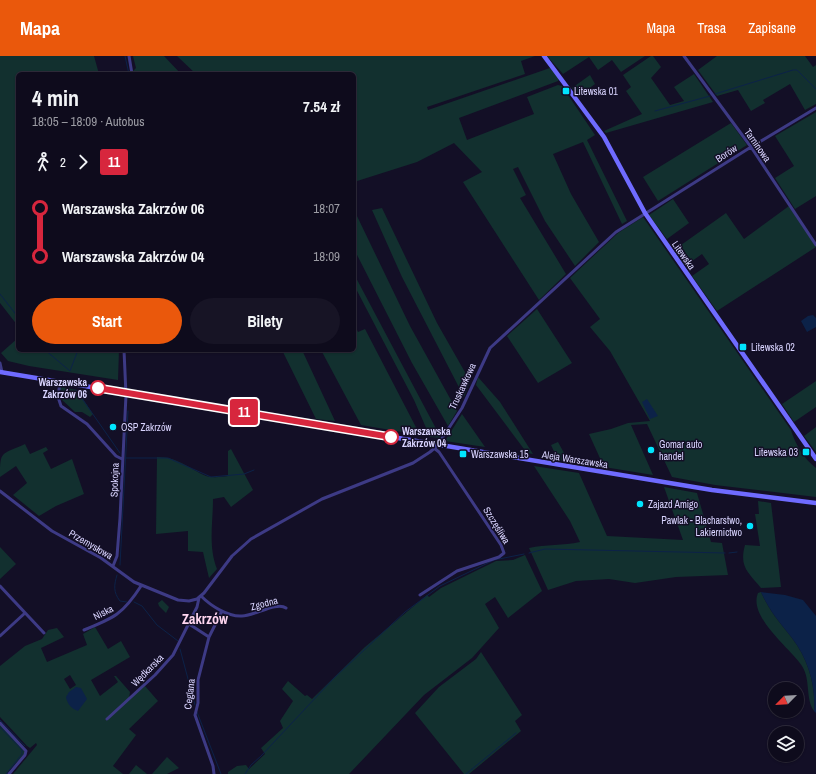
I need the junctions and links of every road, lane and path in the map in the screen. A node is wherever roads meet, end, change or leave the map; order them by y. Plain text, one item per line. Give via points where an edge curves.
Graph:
1 (129, 56) edge
2 (544, 56) edge
3 (684, 56) edge
4 (132, 72) edge
5 (816, 108) edge
6 (751, 146) junction
7 (644, 213) junction
8 (816, 245) edge
9 (124, 352) edge
10 (0, 363) edge
11 (1, 372) edge
12 (60, 382) junction
13 (126, 393) junction
14 (436, 447) junction
15 (122, 459) junction
16 (816, 460) edge
17 (0, 491) edge
18 (816, 503) edge
19 (113, 566) junction
20 (0, 586) edge
21 (141, 586) junction
22 (420, 595) dead end
23 (201, 596) junction
24 (286, 608) dead end
25 (222, 611) junction
26 (25, 613) junction
27 (189, 624) junction
28 (84, 630) dead end
29 (44, 633) dead end
30 (0, 636) edge
31 (209, 637) junction
32 (107, 719) dead end
33 (0, 723) edge
34 (9, 774) edge
35 (214, 774) edge

1 - 4 street
2 - 7 street, Litewska via 604,137
3 - 6 street, Tarninowa
5 - 6 street, Borów
6 - 7 street, Borów
6 - 8 street, Tarninowa
7 - 14 street, Truskawkowa via 616,232 490,348 462,408
7 - 16 street, Litewska
9 - 13 street, Spokojna
10 - 11 street
11 - 12 street, Aleja Warszawska
12 - 13 street, Aleja Warszawska
12 - 15 street via 58,397 61,406 86,424 116,456
13 - 14 street, Aleja Warszawska
13 - 15 street, Spokojna
14 - 18 street, Aleja Warszawska via 712,490
14 - 22 street, Szczęśliwa via 504,552 499,558 457,571
14 - 23 street, Truskawkowa via 413,463 322,499 251,540 232,556
15 - 19 street, Spokojna via 117,556
17 - 19 street, Przemysłowa via 52,531
19 - 21 street, Przemysłowa
20 - 26 street
21 - 23 street, Przemysłowa via 182,600 193,600
21 - 28 street, Niska via 130,603 113,618
23 - 25 street, Zgodna
23 - 27 street, Wędkarska
24 - 25 street, Zgodna via 279,606 241,617
25 - 31 street, Ceglana
26 - 29 street
26 - 30 street
27 - 31 street
27 - 32 street, Wędkarska via 173,655
31 - 35 street, Ceglana via 198,680 198,703 194,715
33 - 34 street via 26,751

